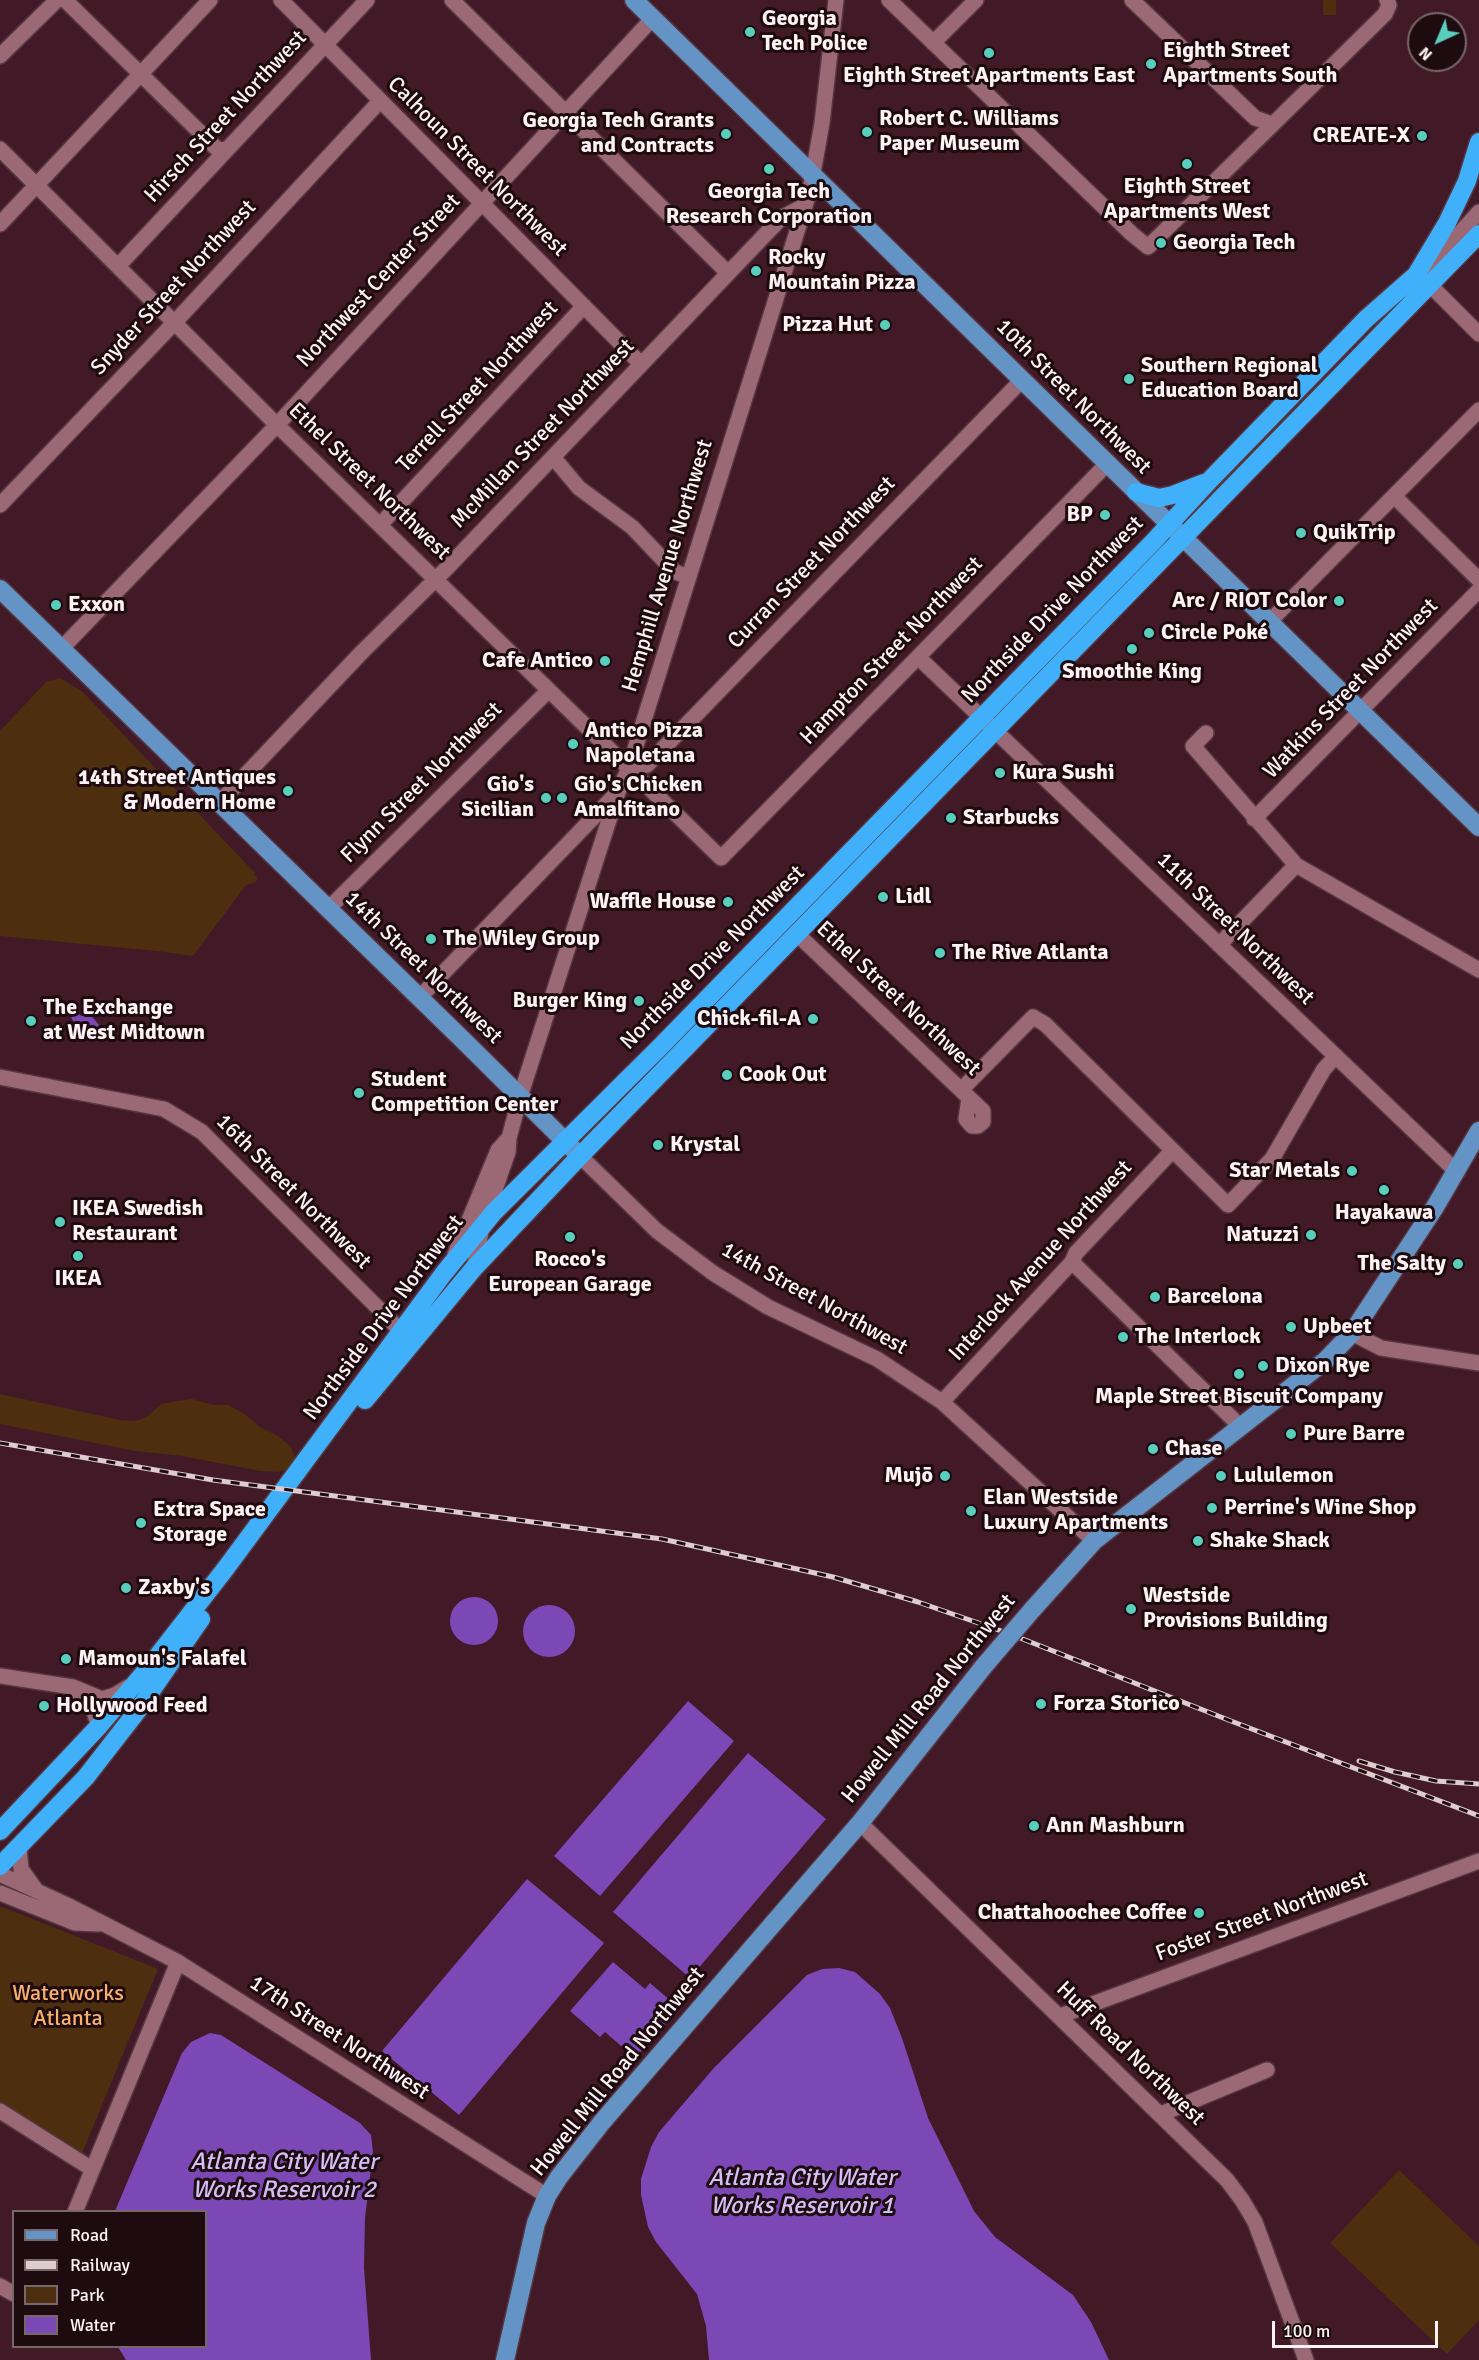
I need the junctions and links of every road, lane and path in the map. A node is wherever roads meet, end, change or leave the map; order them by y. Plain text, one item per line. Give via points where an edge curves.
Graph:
1 (57, 0) edge
2 (65, 0) edge
3 (210, 0) edge
4 (281, 0) edge
5 (367, 0) edge
6 (453, 0) edge
7 (836, 0) edge
8 (889, 0) edge
9 (976, 0) edge
10 (1131, 0) edge
11 (1388, 3) edge
12 (645, 6) edge
13 (933, 44) junction
14 (324, 46) junction
15 (0, 57) edge
16 (139, 73) junction
17 (380, 101) junction
18 (565, 112) junction
19 (1272, 124) junction
20 (1479, 142) edge
21 (0, 149) edge
22 (227, 149) junction
23 (813, 177) junction
24 (36, 185) junction
25 (481, 203) junction
26 (804, 206) junction
27 (1479, 213) edge
28 (0, 224) edge
29 (1479, 234) edge
30 (118, 266) junction
31 (728, 273) junction
32 (1416, 274) junction
33 (1435, 281) junction
34 (584, 306) junction
35 (175, 322) junction
36 (1479, 334) edge
37 (641, 364) junction
38 (1022, 380) junction
39 (1479, 410) edge
40 (277, 425) junction
41 (553, 457) junction
42 (1108, 463) junction
43 (1209, 481) junction
44 (1136, 492) junction
45 (1394, 496) junction
46 (0, 505) edge
47 (380, 525) junction
48 (1176, 531) junction
49 (687, 576) junction
50 (435, 579) junction
51 (1479, 580) edge
52 (0, 590) edge
53 (1479, 590) edge
54 (1269, 622) junction
55 (61, 649) junction
56 (918, 657) junction
57 (549, 690) junction
58 (1361, 711) junction
59 (987, 725) junction
60 (1206, 733) dead end
61 (629, 768) junction
62 (618, 792) junction
63 (219, 803) junction
64 (1254, 819) junction
65 (1478, 824) edge
66 (859, 843) junction
67 (708, 845) joint
68 (1296, 865) junction
69 (328, 909) junction
70 (796, 933) junction
71 (1219, 945) junction
72 (1479, 970) edge
73 (419, 998) junction
74 (1336, 1056) junction
75 (0, 1077) edge
76 (520, 1098) junction
77 (1479, 1131) edge
78 (508, 1138) junction
79 (564, 1141) junction
80 (1172, 1151) junction
81 (1474, 1153) edge
82 (580, 1156) junction
83 (1457, 1172) junction
84 (482, 1227) junction
85 (1072, 1262) junction
86 (450, 1266) junction
87 (474, 1268) junction
88 (401, 1331) junction
89 (1352, 1333) junction
90 (1479, 1363) edge
91 (942, 1402) junction
92 (1241, 1427) junction
93 (1094, 1541) junction
94 (0, 1676) edge
95 (137, 1682) junction
96 (73, 1687) junction
97 (99, 1726) junction
98 (860, 1823) junction
99 (0, 1831) edge
100 (19, 1847) junction
101 (1479, 1861) edge
102 (0, 1866) edge
103 (0, 1874) edge
104 (0, 1893) edge
105 (40, 1894) junction
106 (105, 1925) junction
107 (178, 1962) junction
108 (1060, 2016) junction
109 (1267, 2070) dead end
110 (0, 2111) edge
111 (1161, 2114) junction
112 (92, 2169) junction
113 (547, 2196) junction
114 (75, 2210) edge
115 (505, 2360) edge
116 (1306, 2360) edge

1 - 15 street
2 - 16 street
3 - 16 street
4 - 14 street, Calhoun Street Northwest
5 - 14 street, Hirsch Street Northwest
6 - 18 street
7 - 23 street, Hemphill Avenue Northwest
8 - 13 street
9 - 13 street
10 - 19 street via 1255,118
11 - 19 street via 1385,14
12 - 18 street, Northwest Center Street
12 - 23 main road, 10th Street Northwest
13 - 19 street via 1148,247
14 - 17 street, Calhoun Street Northwest
14 - 22 street, Hirsch Street Northwest
16 - 22 street via 215,147
16 - 24 street
17 - 25 street, Calhoun Street Northwest
17 - 35 street, Snyder Street Northwest
18 - 25 street, Northwest Center Street
18 - 31 street
20 - 32 highway, Northside Drive Northwest via 1467,181 1447,223
21 - 24 street, Ethel Street Northwest
22 - 30 street, Hirsch Street Northwest
23 - 26 street, Hemphill Avenue Northwest
23 - 38 main road, 10th Street Northwest
24 - 28 street
24 - 30 street, Ethel Street Northwest
25 - 34 street, Calhoun Street Northwest
25 - 40 street, Northwest Center Street
26 - 31 street, McMillan Street Northwest via 781,218
26 - 49 street, Hemphill Avenue Northwest
27 - 32 street via 1426,269
27 - 33 street via 1479,224 1438,267
29 - 33 highway, Northside Drive Northwest
30 - 35 street, Ethel Street Northwest
31 - 37 street, McMillan Street Northwest
32 - 43 highway, Northside Drive Northwest via 1366,319
33 - 36 street
33 - 48 highway, Northside Drive Northwest
34 - 37 street, Calhoun Street Northwest
34 - 47 street, Terrell Street Northwest
35 - 40 street, Ethel Street Northwest
35 - 46 street, Snyder Street Northwest
37 - 41 street, McMillan Street Northwest
38 - 42 main road, 10th Street Northwest
38 - 61 street, Curran Street Northwest via 647,765
39 - 45 street
40 - 47 street, Ethel Street Northwest
40 - 55 street, Northwest Center Street
41 - 49 street via 579,488 632,527 675,572
41 - 50 street, McMillan Street Northwest
42 - 44 main road, 10th Street Northwest
42 - 56 street, Hampton Street Northwest
43 - 44 highway via 1159,498
43 - 48 highway, Northside Drive Northwest
44 - 48 main road, 10th Street Northwest
45 - 51 street
45 - 54 street
47 - 50 street, Ethel Street Northwest
48 - 54 main road, 10th Street Northwest
48 - 59 highway, Northside Drive Northwest
49 - 61 street, Hemphill Avenue Northwest
50 - 57 street, Ethel Street Northwest
50 - 63 street, McMillan Street Northwest
52 - 55 main road, 14th Street Northwest
53 - 58 street, Watkins Street Northwest
54 - 58 main road, 10th Street Northwest
55 - 63 main road, 14th Street Northwest
56 - 59 street, 11th Street Northwest
56 - 67 street, Hampton Street Northwest via 721,858
57 - 61 street, Ethel Street Northwest
57 - 69 street, Flynn Street Northwest
58 - 64 street, Watkins Street Northwest
58 - 65 main road, 10th Street Northwest
59 - 66 highway, Northside Drive Northwest
59 - 70 highway, Northside Drive Northwest
59 - 71 street, 11th Street Northwest
60 - 64 street via 1193,746
61 - 62 street, Hemphill Avenue Northwest
61 - 67 street, Ethel Street Northwest
62 - 73 street
62 - 76 street, Hemphill Avenue Northwest
63 - 69 main road, 14th Street Northwest
64 - 68 street
66 - 70 highway via 844,870 803,912
66 - 79 highway, Northside Drive Northwest
68 - 71 street
68 - 72 street
69 - 73 main road, 14th Street Northwest
70 - 80 street, Ethel Street Northwest via 965,1094 1033,1017 1045,1024
70 - 82 highway, Northside Drive Northwest
71 - 74 street, 11th Street Northwest
73 - 76 main road, 14th Street Northwest
74 - 80 street via 1324,1069 1272,1159 1228,1205
74 - 83 street, 11th Street Northwest
75 - 88 street, 16th Street Northwest via 164,1109 202,1132
76 - 78 street, Hemphill Avenue Northwest
76 - 79 main road, 14th Street Northwest
77 - 81 main road, Howell Mill Road Northwest
78 - 84 street, Hemphill Avenue Northwest via 508,1152
78 - 86 street, Hemphill Avenue Northwest via 498,1150
79 - 82 main road, 14th Street Northwest
79 - 84 highway, Northside Drive Northwest
80 - 85 street, Interlock Avenue Northwest via 1076,1253
81 - 83 main road, Howell Mill Road Northwest
82 - 87 highway, Northside Drive Northwest
82 - 91 street, 14th Street Northwest via 657,1231 713,1273 768,1307 877,1359
83 - 89 main road, Howell Mill Road Northwest
84 - 86 highway, Northside Drive Northwest
84 - 87 street, Hemphill Avenue Northwest
85 - 91 street, Interlock Avenue Northwest
85 - 92 street
86 - 88 highway, Northside Drive Northwest
87 - 100 highway, Northside Drive Northwest via 353,1414 109,1749
88 - 95 highway, Northside Drive Northwest
89 - 90 street via 1381,1348
89 - 92 main road, Howell Mill Road Northwest via 1325,1360
91 - 93 street, 14th Street Northwest
92 - 93 main road, Howell Mill Road Northwest
93 - 98 main road, Howell Mill Road Northwest, bridge via 984,1666
94 - 96 street
95 - 96 street via 102,1699
95 - 97 highway, Northside Drive Northwest
96 - 97 street via 93,1709
97 - 99 highway, Northside Drive Northwest
98 - 108 street, Huff Road Northwest
98 - 113 main road, Howell Mill Road Northwest via 602,2122
100 - 102 highway, Northside Drive Northwest
100 - 105 street via 21,1869
101 - 108 street, Foster Street Northwest
103 - 105 street, 17th Street Northwest
104 - 106 street, 17th Street Northwest via 75,1923
105 - 106 street, 17th Street Northwest
106 - 107 street, 17th Street Northwest
107 - 112 street
107 - 113 street, 17th Street Northwest
108 - 111 street, Huff Road Northwest
109 - 111 street
110 - 112 street
111 - 116 street, Huff Road Northwest via 1242,2200 1263,2241
112 - 114 street
113 - 115 main road, Howell Mill Road Northwest via 536,2223

